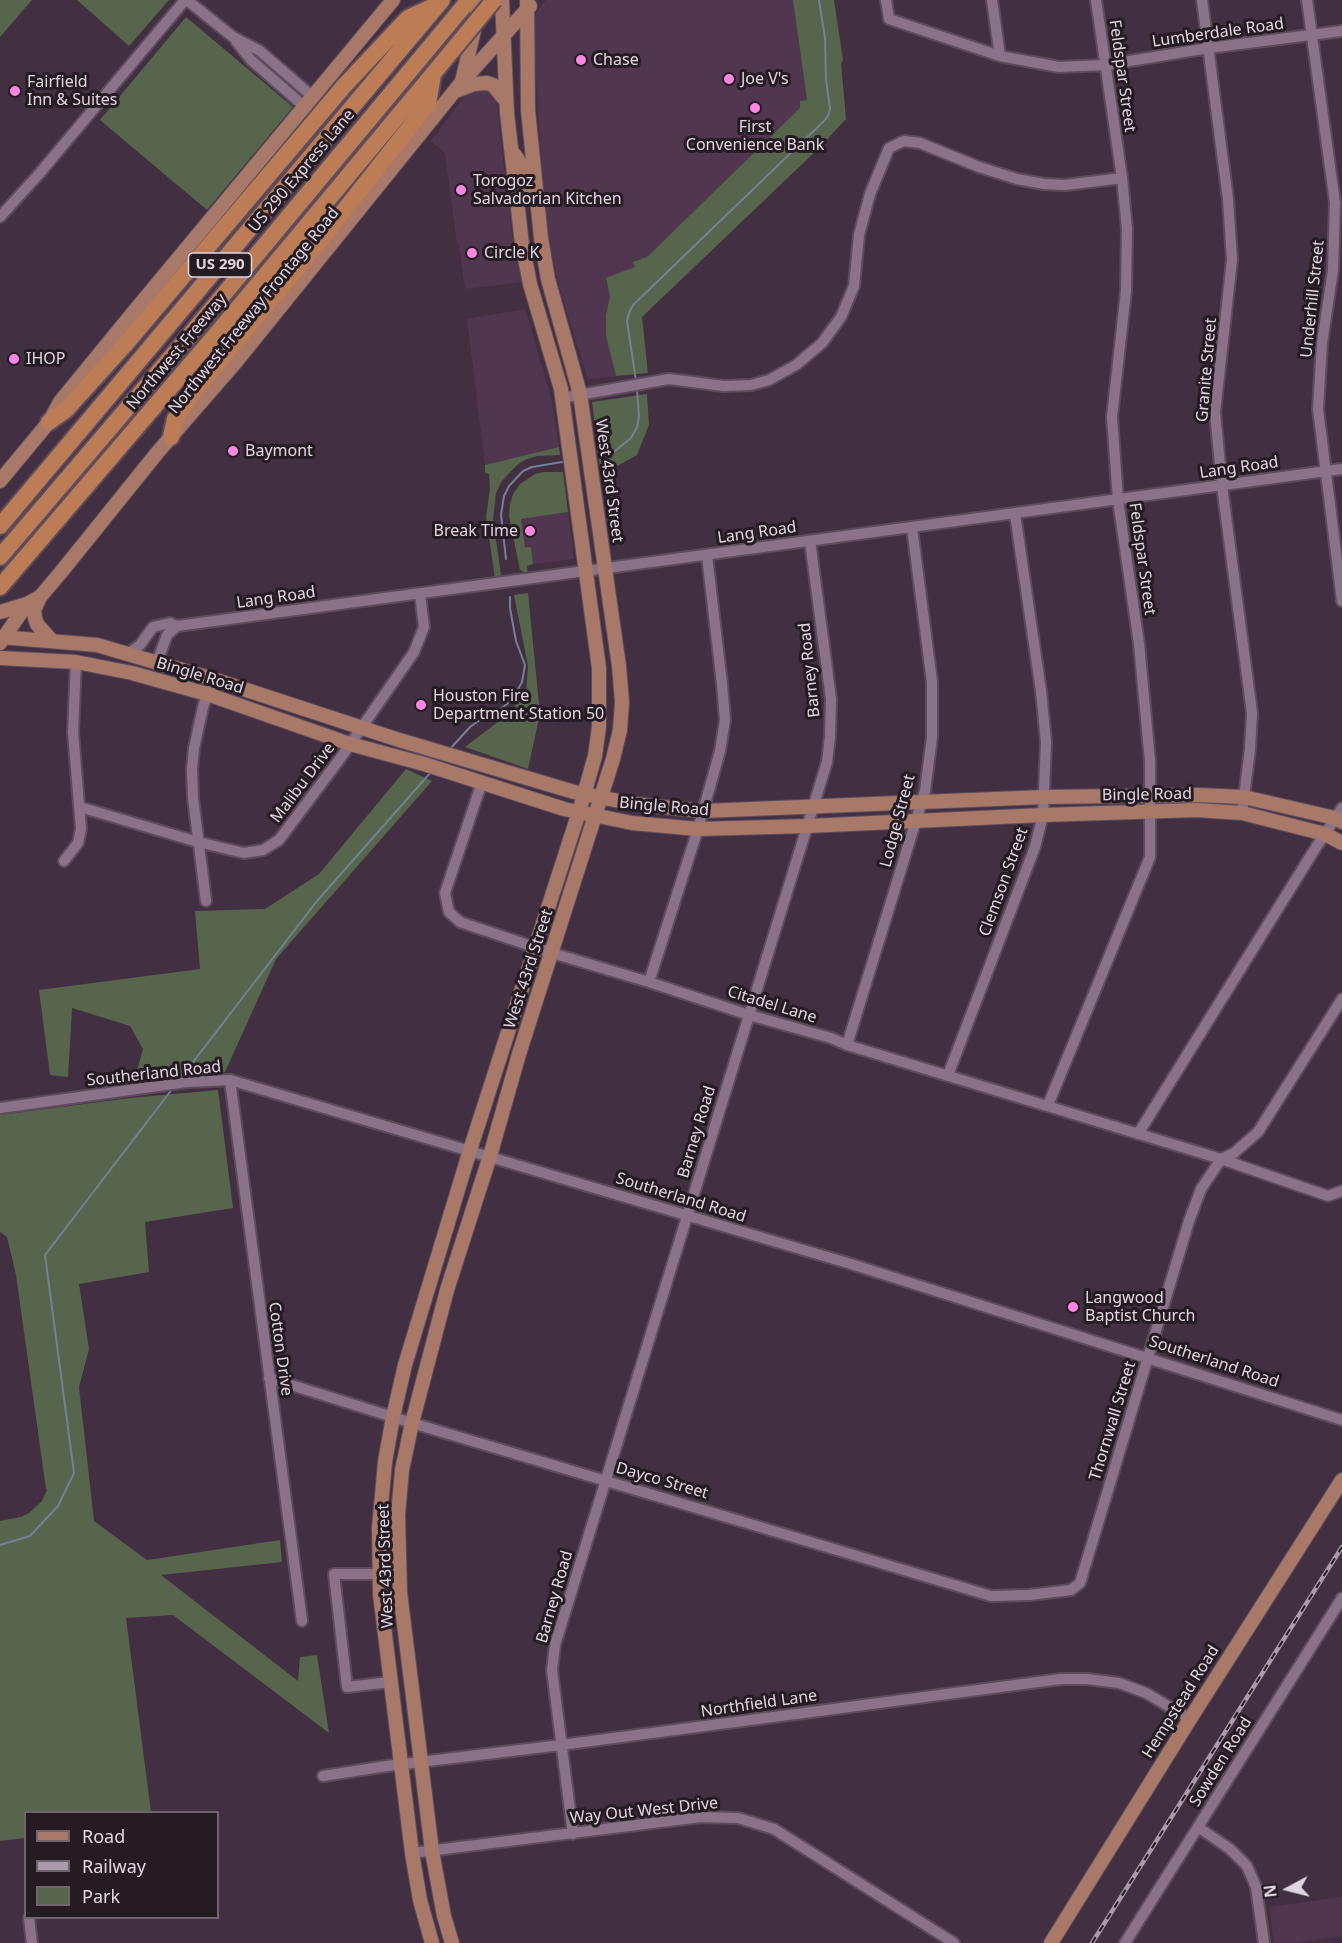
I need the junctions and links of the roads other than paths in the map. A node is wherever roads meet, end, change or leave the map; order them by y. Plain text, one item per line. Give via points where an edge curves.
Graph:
1 (186, 0) edge
2 (393, 0) edge
3 (469, 0) edge
4 (478, 0) edge
5 (494, 0) edge
6 (502, 0) edge
7 (886, 0) edge
8 (993, 0) edge
9 (1096, 0) edge
10 (1202, 0) edge
11 (1307, 0) edge
12 (441, 1) edge
13 (530, 3) edge
14 (1342, 31) edge
15 (505, 35) junction
16 (1312, 35) junction
17 (1209, 48) junction
18 (1000, 56) junction
19 (1105, 64) junction
20 (438, 68) junction
21 (458, 87) junction
22 (309, 102) junction
23 (507, 107) junction
24 (528, 110) junction
25 (511, 149) junction
26 (1122, 178) junction
27 (535, 190) junction
28 (0, 217) edge
29 (529, 279) junction
30 (548, 279) junction
31 (580, 394) junction
32 (562, 398) junction
33 (49, 422) junction
34 (171, 437) junction
35 (1342, 469) edge
36 (1324, 472) junction
37 (0, 481) edge
38 (1222, 486) junction
39 (1118, 500) junction
40 (1015, 514) junction
41 (0, 526) edge
42 (912, 528) junction
43 (810, 541) junction
44 (707, 556) junction
45 (0, 557) edge
46 (604, 569) junction
47 (585, 572) junction
48 (0, 587) edge
49 (420, 594) junction
50 (40, 597) junction
51 (1342, 601) edge
52 (27, 604) junction
53 (0, 612) edge
54 (177, 626) junction
55 (2, 639) edge
56 (52, 640) junction
57 (129, 653) junction
58 (0, 658) edge
59 (157, 662) junction
60 (81, 663) junction
61 (619, 666) junction
62 (599, 668) junction
63 (213, 679) junction
64 (207, 694) junction
65 (362, 728) junction
66 (396, 739) junction
67 (351, 744) junction
68 (391, 755) junction
69 (482, 782) junction
70 (584, 794) junction
71 (1150, 794) junction
72 (1044, 797) junction
73 (1244, 797) junction
74 (601, 798) junction
75 (922, 802) junction
76 (80, 807) junction
77 (814, 807) junction
78 (703, 811) junction
79 (1150, 811) junction
80 (579, 812) junction
81 (1242, 813) junction
82 (1043, 815) junction
83 (596, 816) junction
84 (1340, 816) edge
85 (916, 821) junction
86 (808, 826) junction
87 (698, 829) junction
88 (1324, 834) junction
89 (198, 842) junction
90 (1342, 843) edge
91 (64, 861) dead end
92 (206, 901) dead end
93 (536, 948) junction
94 (552, 953) junction
95 (649, 982) junction
96 (1342, 999) edge
97 (749, 1015) junction
98 (848, 1045) junction
99 (503, 1048) junction
100 (519, 1054) junction
101 (948, 1074) junction
102 (230, 1080) junction
103 (1048, 1105) junction
104 (0, 1108) edge
105 (1138, 1134) junction
106 (470, 1150) junction
107 (490, 1156) junction
108 (1221, 1159) junction
109 (1342, 1191) edge
110 (688, 1216) junction
111 (429, 1287) junction
112 (447, 1290) junction
113 (1149, 1357) junction
114 (269, 1378) junction
115 (393, 1417) junction
116 (1342, 1420) edge
117 (412, 1423) junction
118 (605, 1480) junction
119 (1342, 1480) edge
120 (380, 1574) junction
121 (400, 1592) junction
122 (380, 1593) junction
123 (1048, 1593) joint
124 (1342, 1598) edge
125 (302, 1621) dead end
126 (390, 1682) junction
127 (1190, 1719) junction
128 (561, 1746) junction
129 (421, 1763) junction
130 (400, 1765) junction
131 (324, 1776) dead end
132 (1198, 1827) junction
133 (573, 1834) junction
134 (432, 1851) junction
135 (412, 1853) junction
136 (29, 1919) edge
137 (32, 1943) edge
138 (432, 1943) edge
139 (452, 1943) edge
140 (954, 1943) edge
141 (1051, 1943) edge
142 (1125, 1943) edge
143 (1264, 1943) edge

1 - 22 street via 233,37 260,51
1 - 28 street
2 - 22 main road
3 - 45 highway, US 290 Express Lane
4 - 21 main road via 477,18
5 - 20 highway, Northwest Freeway / US 290, bridge
6 - 15 main road, West 43rd Street
7 - 18 street, Lumberdale Road via 889,19
8 - 18 street
9 - 19 street, Feldspar Street
10 - 17 street, Granite Street
11 - 16 street, Underhill Street
12 - 33 highway via 408,18 344,86 124,346 66,410
12 - 41 highway, Northwest Freeway / US 290
13 - 15 main road, Northwest Freeway Frontage Road
13 - 24 main road, West 43rd Street
14 - 16 street, Lumberdale Road
15 - 21 main road, Northwest Freeway Frontage Road
15 - 23 main road, West 43rd Street
16 - 17 street, Lumberdale Road
16 - 36 street, Underhill Street via 1335,203 1333,270 1322,343 1318,409
17 - 19 street, Lumberdale Road
17 - 38 street, Granite Street via 1232,260 1215,412
18 - 19 street, Lumberdale Road via 1059,67
19 - 26 street, Feldspar Street
20 - 34 highway via 428,104 194,393 175,419
20 - 48 highway, Northwest Freeway / US 290
21 - 23 main road via 493,85
21 - 34 main road, Northwest Freeway Frontage Road
22 - 33 main road via 88,367
23 - 24 main road
23 - 25 main road, West 43rd Street
24 - 27 main road, West 43rd Street
25 - 27 main road via 522,165 525,183
25 - 29 main road, West 43rd Street
26 - 31 street via 1044,184 904,141 890,148 870,194 859,235 854,285 841,317 822,343 784,373 751,385 669,380
26 - 39 street, Feldspar Street via 1126,291 1112,417
27 - 30 main road, West 43rd Street
29 - 30 main road
29 - 32 main road, West 43rd Street
30 - 31 main road, West 43rd Street
31 - 32 street
31 - 46 main road, West 43rd Street
32 - 47 main road, West 43rd Street
33 - 37 main road
34 - 50 main road, Northwest Freeway Frontage Road
35 - 36 street, Lang Road
36 - 38 street, Lang Road
36 - 51 street, Underhill Street
38 - 39 street, Lang Road
38 - 73 street, Granite Street via 1252,713
39 - 40 street, Lang Road
39 - 71 street, Feldspar Street via 1139,644
40 - 42 street, Lang Road
40 - 72 street, Clemson Street via 1041,691 1046,742
42 - 43 street, Lang Road
42 - 75 street, Lodge Street via 933,701
43 - 44 street, Lang Road
43 - 77 street, Barney Road via 831,699 827,762
44 - 46 street, Lang Road
44 - 78 street via 725,720
46 - 47 street, Lang Road
46 - 61 main road, West 43rd Street
47 - 49 street, Lang Road
47 - 62 main road, West 43rd Street
49 - 54 street, Lang Road
49 - 65 street, Malibu Drive via 424,627 414,652
50 - 52 main road, Northwest Freeway Frontage Road
50 - 56 main road via 35,618
52 - 53 main road
52 - 55 main road, Northwest Freeway Frontage Road
54 - 57 street, Lang Road via 170,623 153,627
54 - 59 street via 167,635
55 - 56 main road, Bingle Road
56 - 57 main road, Bingle Road
57 - 59 main road, Bingle Road
58 - 60 main road, Bingle Road
59 - 60 main road via 148,666
59 - 63 main road, Bingle Road
60 - 64 main road, Bingle Road
60 - 76 street via 73,732
61 - 62 main road
61 - 74 main road, West 43rd Street via 620,730
62 - 70 main road, West 43rd Street via 599,727
63 - 64 street
63 - 65 main road, Bingle Road
64 - 67 main road, Bingle Road
64 - 89 street via 192,769
65 - 66 main road, Bingle Road
65 - 67 street, Malibu Drive
66 - 68 main road
66 - 70 main road, Bingle Road
67 - 68 main road, Bingle Road
67 - 89 street, Malibu Drive via 279,840 263,850 244,853
68 - 69 main road, Bingle Road
69 - 80 main road, Bingle Road
69 - 93 street, Citadel Lane via 445,893 448,912 460,922
70 - 74 main road, Bingle Road
70 - 80 main road, West 43rd Street
71 - 72 main road, Bingle Road
71 - 73 main road, Bingle Road
71 - 79 street, Feldspar Street
72 - 75 main road, Bingle Road
72 - 82 street, Clemson Street
73 - 81 street, Granite Street
73 - 84 main road, Bingle Road
74 - 78 main road, Bingle Road
74 - 83 main road, West 43rd Street
75 - 77 main road, Bingle Road
75 - 85 street, Lodge Street
76 - 89 street, Malibu Drive
76 - 91 street via 78,843
77 - 78 main road, Bingle Road
77 - 86 street, Barney Road
78 - 87 street
79 - 81 main road, Bingle Road
79 - 82 main road, Bingle Road
79 - 103 street, Feldspar Street via 1150,857
80 - 83 main road, Bingle Road
80 - 93 main road, West 43rd Street
81 - 88 main road, Bingle Road
82 - 85 main road, Bingle Road
82 - 101 street, Clemson Street via 1035,847
83 - 87 main road, Bingle Road
83 - 94 main road, West 43rd Street
84 - 88 street
85 - 86 main road, Bingle Road
85 - 98 street, Lodge Street
86 - 87 main road, Bingle Road
86 - 97 street, Barney Road
87 - 95 street
88 - 90 main road, Bingle Road
88 - 105 street
89 - 92 street
93 - 94 street, Citadel Lane
93 - 99 main road, West 43rd Street
94 - 95 street, Citadel Lane
94 - 100 main road, West 43rd Street
95 - 97 street, Citadel Lane
96 - 108 street, Thornwall Street via 1258,1132
97 - 98 street, Citadel Lane
97 - 110 street, Barney Road
98 - 101 street, Citadel Lane
99 - 100 main road
99 - 106 main road, West 43rd Street
100 - 107 main road, West 43rd Street
101 - 103 street, Citadel Lane
102 - 104 street, Southerland Road via 187,1082
102 - 106 street, Southerland Road
102 - 114 street, Cotton Drive
103 - 105 street, Citadel Lane
105 - 108 street, Citadel Lane
106 - 107 street, Southerland Road
106 - 111 main road, West 43rd Street
107 - 110 street, Southerland Road
107 - 112 main road, West 43rd Street
108 - 109 street, Citadel Lane via 1328,1196
108 - 113 street, Thornwall Street via 1190,1215
110 - 113 street, Southerland Road
110 - 118 street, Barney Road
111 - 112 main road
111 - 115 main road, West 43rd Street
112 - 117 main road, West 43rd Street
113 - 116 street, Southerland Road
113 - 123 street, Thornwall Street via 1080,1583 1071,1590
114 - 115 street, Dayco Street
114 - 125 street, Cotton Drive
115 - 117 street, Dayco Street
115 - 120 main road, West 43rd Street via 379,1528
117 - 118 street, Dayco Street
117 - 121 main road, West 43rd Street via 398,1515
118 - 123 street, Dayco Street via 991,1596
118 - 128 street, Barney Road via 555,1645 552,1670
119 - 127 main road, Hempstead Road
120 - 122 main road, West 43rd Street
120 - 126 street via 334,1574 347,1687
121 - 122 main road
121 - 129 main road, West 43rd Street
122 - 126 main road, West 43rd Street
124 - 132 street, Sowden Road
126 - 130 main road, West 43rd Street
127 - 128 street, Northfield Lane via 1146,1693 1119,1683 1061,1679
127 - 141 main road, Hempstead Road
128 - 129 street, Northfield Lane
128 - 133 street, Barney Road
129 - 130 street, Northfield Lane
129 - 134 main road, West 43rd Street
130 - 131 street, Northfield Lane
130 - 135 main road, West 43rd Street
132 - 142 street, Sowden Road
132 - 143 street via 1247,1866 1256,1887
133 - 134 street, Way Out West Drive
133 - 140 street, Way Out West Drive via 701,1817 738,1818 774,1829
134 - 135 street, Way Out West Drive
134 - 139 main road, West 43rd Street
135 - 138 main road, West 43rd Street
136 - 137 street

